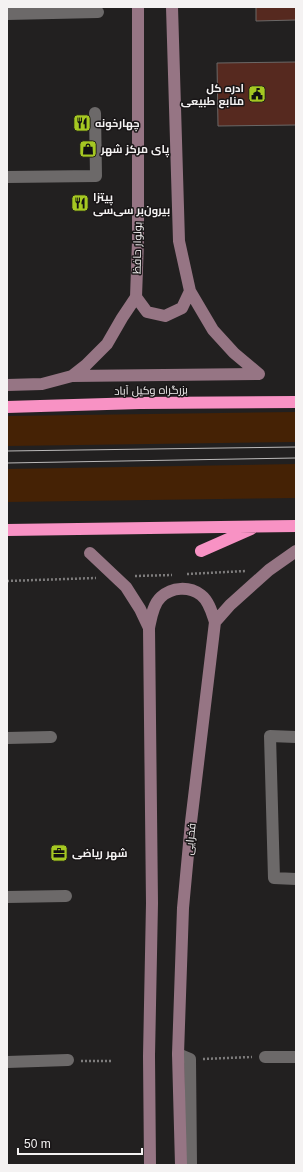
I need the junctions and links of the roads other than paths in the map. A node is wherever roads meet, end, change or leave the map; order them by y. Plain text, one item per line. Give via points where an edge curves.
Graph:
1 (138, 7) edge
2 (172, 7) edge
3 (98, 12) dead end
4 (7, 14) edge
5 (95, 114) dead end
6 (7, 177) edge
7 (190, 291) junction
8 (136, 298) junction
9 (72, 376) junction
10 (7, 384) edge
11 (296, 402) edge
12 (7, 407) edge
13 (296, 526) edge
14 (257, 527) junction
15 (7, 530) edge
16 (201, 551) dead end
17 (296, 551) edge
18 (90, 553) dead end
19 (215, 622) junction
20 (149, 628) junction
21 (51, 737) dead end
22 (296, 737) edge
23 (7, 738) edge
24 (296, 878) edge
25 (66, 896) dead end
26 (7, 897) edge
27 (178, 1054) junction
28 (265, 1057) road end
29 (296, 1057) edge
30 (68, 1060) road end
31 (7, 1062) edge
32 (150, 1165) edge
33 (181, 1165) edge
34 (191, 1165) edge

1 - 8 street, بولوار حافظ
2 - 7 street via 179,241
3 - 4 street
5 - 6 street via 96,176
7 - 8 street via 182,308 166,316 147,312
7 - 9 street via 213,330 234,353 259,374
8 - 9 street via 107,344
9 - 10 street via 42,384
11 - 12 highway, بزرگراه وکیل آباد
13 - 14 highway
14 - 15 highway
14 - 16 highway
17 - 19 street via 269,570
18 - 20 street via 126,587
19 - 20 street via 210,607 201,595 188,588 173,589 160,597 153,610
19 - 27 street, فخرایی via 183,908
20 - 32 street via 152,903
21 - 23 street
22 - 24 street via 270,736 274,878
25 - 26 street
27 - 33 street, فخرایی
27 - 34 street via 190,1059
28 - 29 street
30 - 31 street

